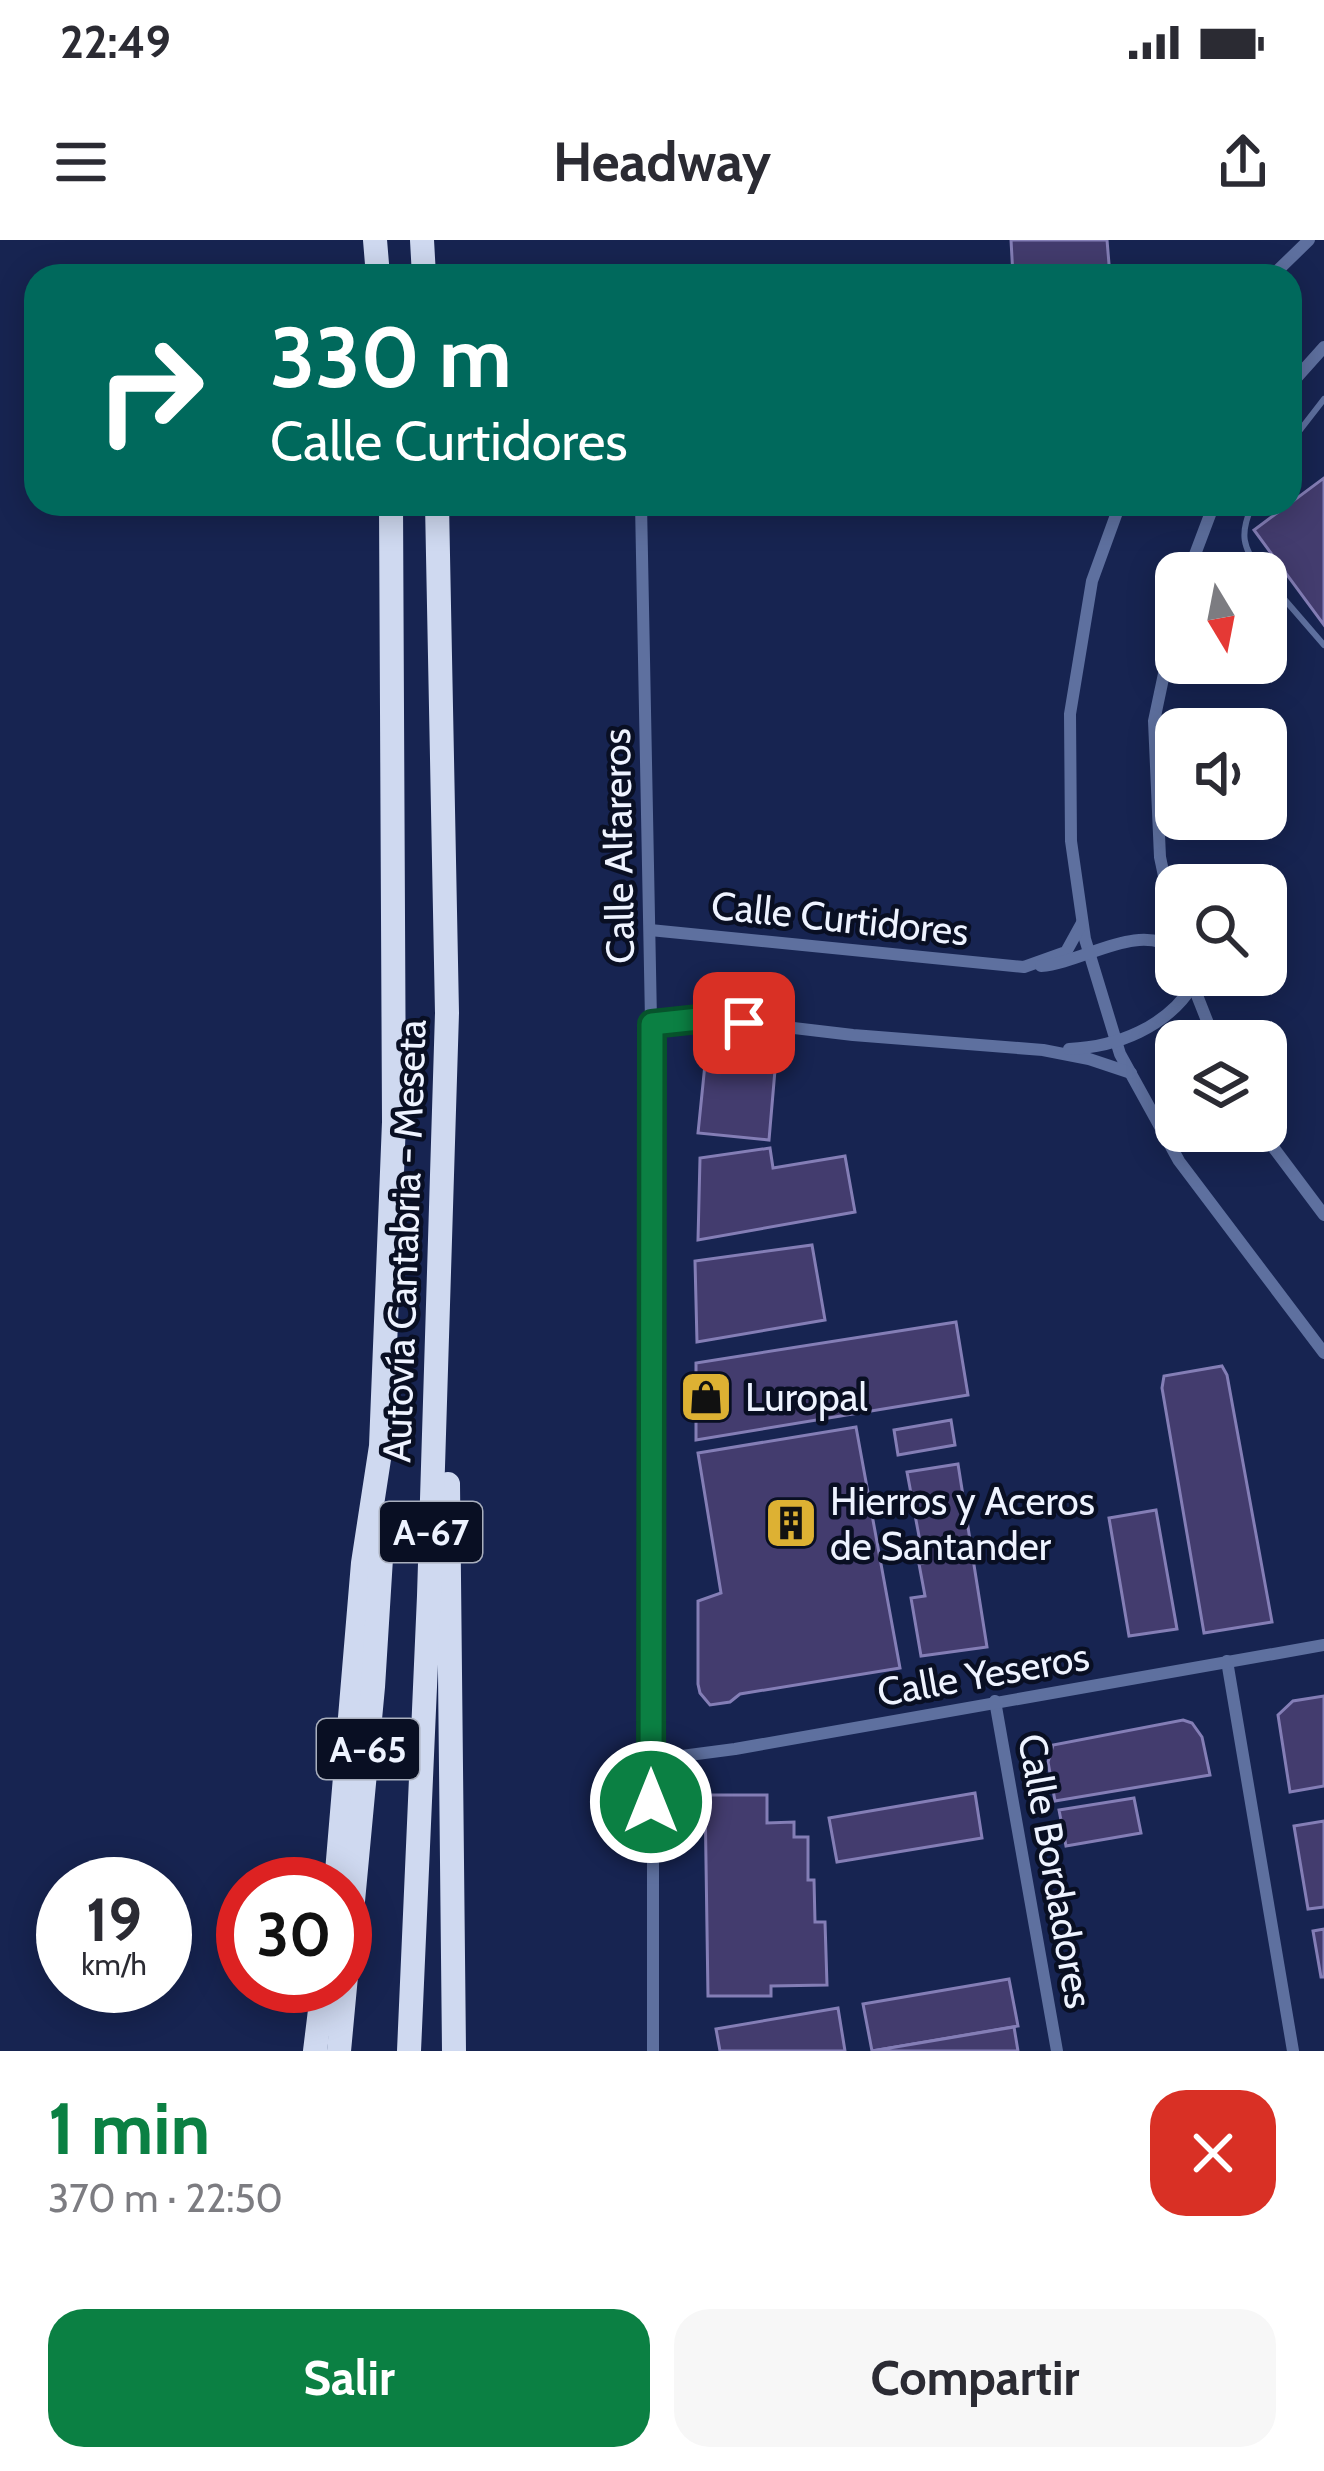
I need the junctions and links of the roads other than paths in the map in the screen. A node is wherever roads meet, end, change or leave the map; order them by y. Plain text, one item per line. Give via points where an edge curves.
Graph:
1 (1310, 240) edge
2 (1285, 264) edge
3 (1324, 346) edge
4 (1302, 371) edge
5 (1324, 399) edge
6 (1302, 427) edge
7 (391, 516) edge
8 (437, 516) edge
9 (641, 516) edge
10 (1116, 516) edge
11 (1209, 516) edge
12 (1247, 516) edge
13 (1196, 552) edge
14 (1249, 552) edge
15 (1287, 602) edge
16 (1324, 645) edge
17 (1162, 684) edge
18 (1161, 864) edge
19 (1082, 922) junction
20 (650, 930) junction
21 (1155, 940) edge
22 (1090, 956) junction
23 (1024, 968) junction
24 (1184, 996) edge
25 (447, 1013) junction
26 (652, 1024) junction
27 (1116, 1041) junction
28 (1043, 1050) junction
29 (1131, 1073) junction
30 (1277, 1152) edge
31 (1324, 1215) edge
32 (1324, 1353) edge
33 (381, 1446) junction
34 (1324, 1645) edge
35 (1227, 1661) junction
36 (995, 1701) junction
37 (651, 1760) junction
38 (338, 1857) edge
39 (320, 2013) edge
40 (315, 2051) edge
41 (339, 2051) edge
42 (409, 2051) edge
43 (454, 2051) edge
44 (653, 2051) edge
45 (1057, 2051) edge
46 (1293, 2051) edge

1 - 2 street
3 - 4 street
5 - 6 lane
7 - 33 highway, Autovía Cantabria - Meseta / A-67 via 394,1122
8 - 25 highway, Autovía Cantabria - Meseta / A-67
9 - 20 street, Calle Alfareros
10 - 19 street via 1092,581 1070,714 1071,842
11 - 13 street
12 - 14 lane
15 - 16 lane
17 - 18 street via 1154,721
19 - 22 street
19 - 23 street via 1066,952
20 - 23 street, Calle Curtidores
20 - 26 street, Calle Alfareros
21 - 22 street, Calle Curtidores
22 - 23 street, Calle Curtidores
22 - 27 street
24 - 27 street via 1178,1009
25 - 42 highway, Autovía Cantabria - Meseta / A-67
25 - 43 highway, A-65
26 - 28 street via 708,1018
26 - 37 street, Calle Alfareros
27 - 28 street
27 - 29 street
28 - 29 street
29 - 32 street via 1179,1162
30 - 31 street
33 - 38 highway, Autovía Cantabria - Meseta / A-67
33 - 41 highway, A-65 via 373,1687
34 - 35 street, Calle Yeseros
35 - 36 street, Calle Yeseros
35 - 46 street
36 - 37 street, Calle Yeseros
36 - 45 street, Calle Bordadores
37 - 44 street, Calle Alfareros
39 - 40 highway

